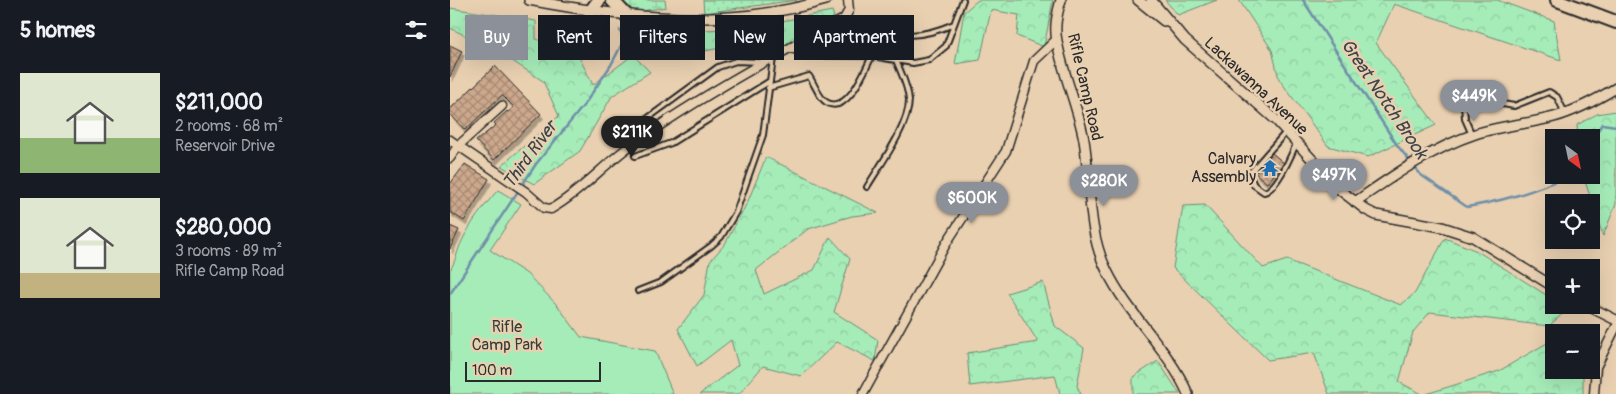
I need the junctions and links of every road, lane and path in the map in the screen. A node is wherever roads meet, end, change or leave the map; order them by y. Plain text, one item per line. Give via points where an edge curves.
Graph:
1 (529, 0) edge
2 (599, 0) edge
3 (612, 0) edge
4 (826, 0) edge
5 (848, 0) edge
6 (963, 0) edge
7 (1061, 0) edge
8 (1138, 0) edge
9 (1151, 0) edge
10 (1557, 0) edge
11 (590, 12) junction
12 (620, 15) edge
13 (626, 15) edge
14 (705, 18) edge
15 (1616, 22) edge
16 (954, 24) junction
17 (1173, 27) junction
18 (914, 34) edge
19 (1056, 40) junction
20 (790, 49) junction
21 (794, 50) edge
22 (784, 51) edge
23 (765, 60) edge
24 (773, 60) edge
25 (872, 60) edge
26 (896, 60) joint
27 (761, 62) junction
28 (770, 81) junction
29 (768, 88) junction
30 (1616, 88) edge
31 (502, 106) dead end
32 (1565, 113) junction
33 (623, 124) dead end
34 (1286, 132) junction
35 (1472, 135) junction
36 (450, 140) edge
37 (1297, 143) junction
38 (458, 146) junction
39 (635, 156) dead end
40 (450, 158) edge
41 (867, 187) dead end
42 (1355, 202) junction
43 (1545, 281) edge
44 (638, 291) dead end
45 (1600, 312) edge
46 (1616, 320) edge
47 (1616, 327) edge
48 (863, 394) edge
49 (1188, 394) edge
50 (1594, 394) edge

1 - 11 street
2 - 11 highway
3 - 13 highway
4 - 14 street via 768,13
5 - 20 street via 849,10 844,19
6 - 16 lane
7 - 19 street, Rifle Camp Road
8 - 17 street, Lackawanna Avenue
9 - 17 street, Lackawanna Avenue
10 - 15 highway
11 - 12 street
16 - 18 lane via 934,32
16 - 26 lane via 946,46 929,60 913,63
17 - 34 street, Lackawanna Avenue
19 - 48 street via 1034,62 1012,137 1000,163 947,242
19 - 49 street, Rifle Camp Road via 1084,140 1100,255 1128,307 1178,370
20 - 21 lane
20 - 22 street
23 - 27 street
24 - 28 lane
25 - 29 lane via 845,102 832,105 825,102 808,76
26 - 41 lane via 907,89 908,105 896,137
27 - 33 lane via 736,61 718,68 648,118 639,123
27 - 38 street via 691,103 630,146 551,209 544,208
28 - 29 lane
28 - 39 lane via 670,143
29 - 44 lane via 763,135 736,212 721,238 661,282
30 - 32 street
31 - 38 street
32 - 35 street
32 - 35 lane via 1557,97 1550,92 1514,106 1486,101 1464,104 1465,119
34 - 37 street, Lackawanna Avenue
34 - 37 lane via 1249,174 1256,188 1264,192 1270,190 1288,164
35 - 42 street via 1427,155
36 - 38 street
37 - 42 street, Lackawanna Avenue
38 - 40 street
42 - 43 street, Lackawanna Avenue via 1376,215 1442,227 1473,237
45 - 46 street
47 - 50 street via 1596,367

